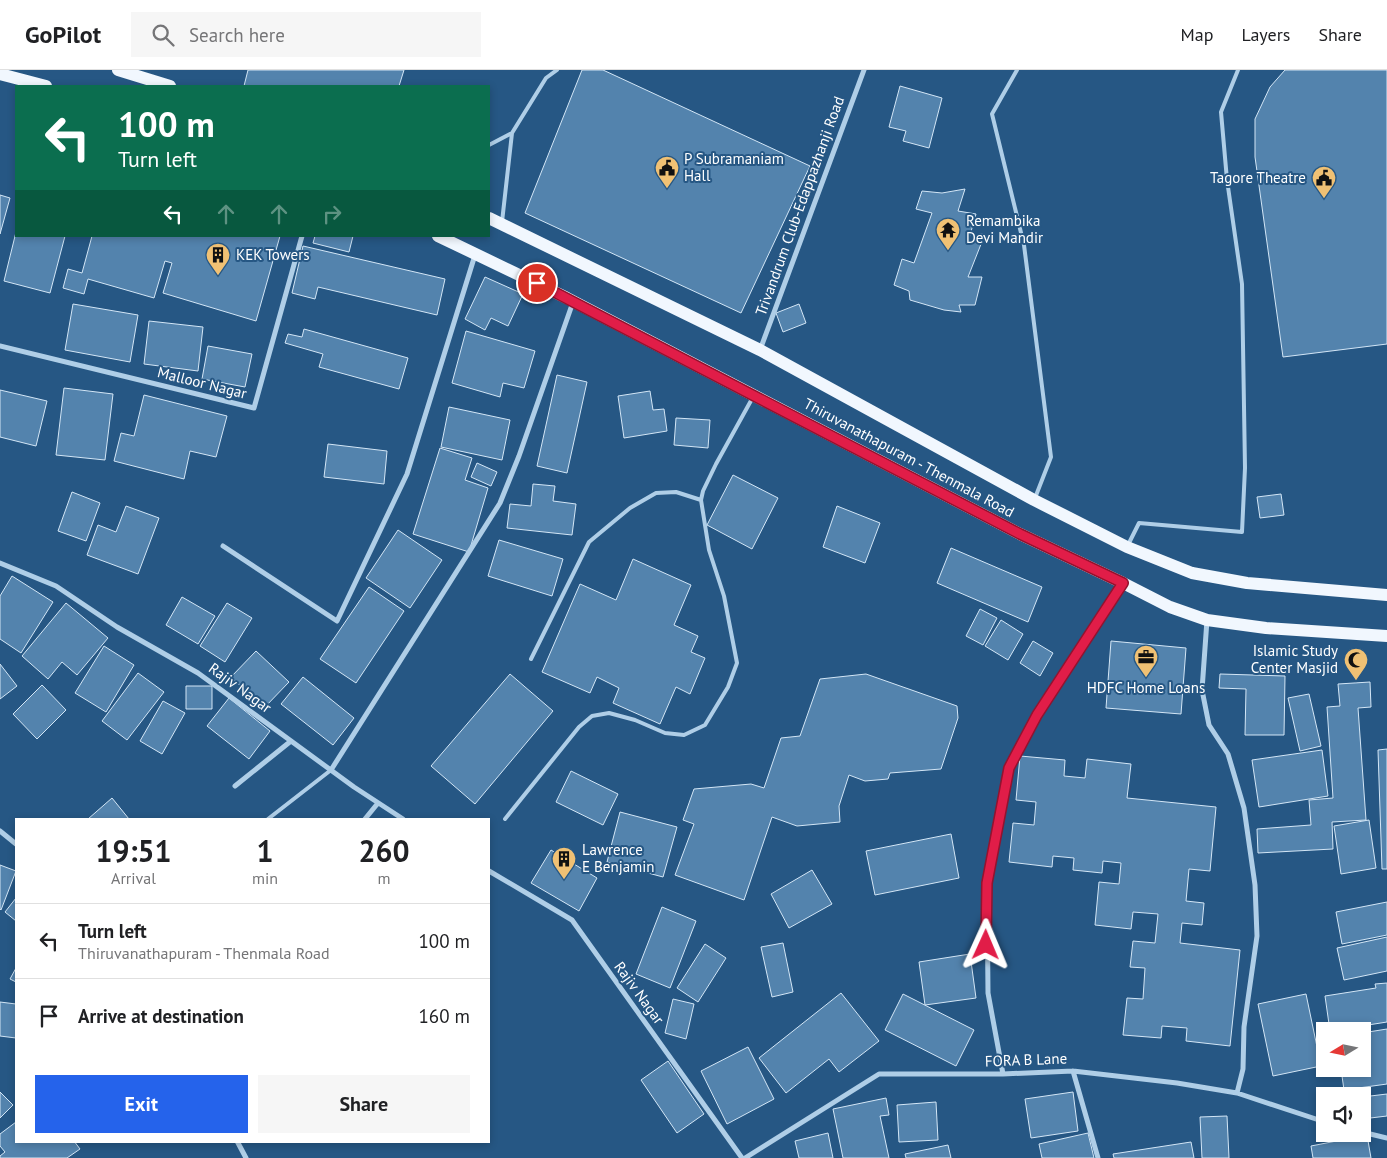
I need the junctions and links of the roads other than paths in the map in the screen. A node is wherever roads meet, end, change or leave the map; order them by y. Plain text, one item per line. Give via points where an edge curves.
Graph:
1 (118, 70) edge
2 (557, 70) edge
3 (864, 70) edge
4 (1017, 70) edge
5 (1238, 70) edge
6 (0, 74) edge
7 (42, 85) edge
8 (167, 85) edge
9 (512, 133) junction
10 (490, 144) edge
11 (490, 218) edge
12 (502, 224) junction
13 (302, 237) edge
14 (440, 237) edge
15 (476, 254) junction
16 (574, 301) junction
17 (0, 346) edge
18 (760, 350) junction
19 (754, 395) junction
20 (701, 500) junction
21 (1034, 500) junction
22 (224, 546) dead end
23 (1127, 547) junction
24 (0, 563) edge
25 (1123, 583) junction
26 (1387, 594) edge
27 (1207, 620) junction
28 (1387, 636) edge
29 (531, 659) dead end
30 (291, 741) junction
31 (331, 770) junction
32 (235, 786) dead end
33 (378, 803) junction
34 (269, 818) edge
35 (366, 818) edge
36 (401, 818) edge
37 (505, 819) dead end
38 (0, 831) edge
39 (15, 843) edge
40 (490, 872) edge
41 (1073, 1071) junction
42 (1002, 1074) junction
43 (1237, 1093) junction
44 (1316, 1119) edge
45 (1371, 1134) edge
46 (1387, 1138) edge
47 (238, 1143) edge
48 (246, 1158) edge
49 (744, 1158) edge
50 (1098, 1158) edge

1 - 8 main road
2 - 9 lane via 546,78
3 - 18 street, Trivandrum Club-Edappazhanji Road
4 - 21 lane via 992,114 1024,245 1051,457
5 - 23 lane via 1221,112 1226,180 1242,284 1246,468 1242,532 1139,523
6 - 7 main road
9 - 10 lane
9 - 12 lane
11 - 12 main road
12 - 18 main road
13 - 17 street, Malloor Nagar via 254,408
14 - 15 main road, Thiruvanathapuram - Thenmala Road
15 - 16 main road, Thiruvanathapuram - Thenmala Road
15 - 22 street via 407,474 337,621
16 - 19 main road, Thiruvanathapuram - Thenmala Road
16 - 31 street via 500,503
18 - 21 main road
19 - 20 lane via 716,464
19 - 25 main road, Thiruvanathapuram - Thenmala Road via 1020,534
20 - 29 lane via 676,492 656,493 630,508 589,542
20 - 37 lane via 709,550 724,596 737,663 728,687 705,725 684,735 665,733 635,720 609,714 592,716 578,727
21 - 23 main road
23 - 26 main road via 1192,573 1247,583
24 - 30 street, Rajiv Nagar via 56,586 118,627 198,672
25 - 27 main road, Thiruvanathapuram - Thenmala Road via 1170,607
25 - 42 street via 1037,715 1009,768 987,883 988,993
27 - 28 main road, Thiruvanathapuram - Thenmala Road via 1266,628
27 - 43 street via 1202,690 1209,725 1228,754 1244,808 1255,885 1257,936 1244,1027 1243,1069
30 - 31 street, Rajiv Nagar
30 - 32 street
31 - 33 street, Rajiv Nagar
31 - 34 lane
33 - 35 street
33 - 36 street, Rajiv Nagar
38 - 39 street
40 - 49 street, Rajiv Nagar via 572,920
41 - 42 street, FORA B Lane
41 - 43 street, FORA B Lane
41 - 50 street
42 - 49 street, FORA B Lane via 879,1074
43 - 44 street, FORA B Lane
45 - 46 street
47 - 48 street

